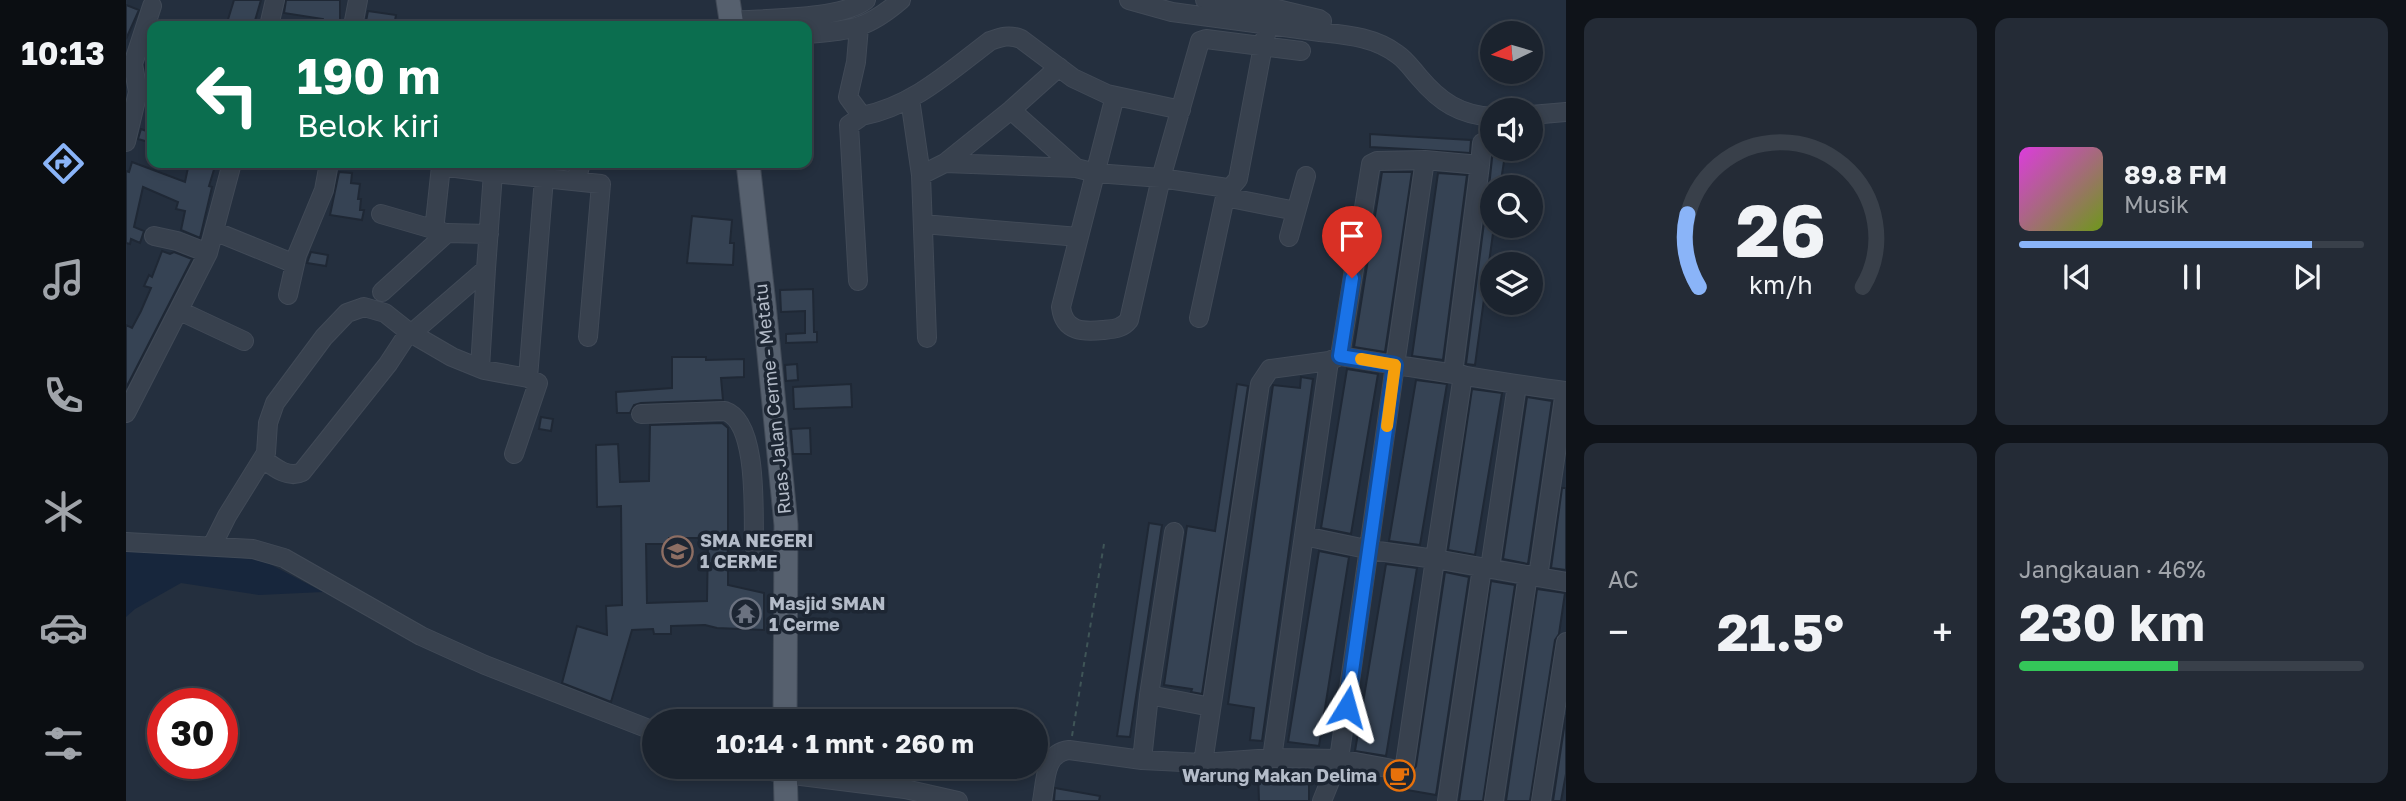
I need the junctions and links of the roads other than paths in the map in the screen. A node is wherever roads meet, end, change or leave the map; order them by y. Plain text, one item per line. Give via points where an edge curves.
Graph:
1 (275, 0) edge
2 (358, 0) edge
3 (866, 0) edge
4 (901, 0) edge
5 (1129, 0) edge
6 (1205, 0) edge
7 (152, 6) dead end
8 (730, 16) edge
9 (1272, 16) junction
10 (147, 21) edge
11 (147, 21) edge
12 (270, 21) edge
13 (354, 21) edge
14 (859, 27) junction
15 (812, 33) edge
16 (1263, 46) junction
17 (1301, 51) dead end
18 (1059, 67) junction
19 (1115, 96) junction
20 (910, 99) junction
21 (1011, 110) junction
22 (1181, 110) junction
23 (1566, 112) edge
24 (1543, 114) edge
25 (1480, 115) edge
26 (862, 116) junction
27 (126, 142) edge
28 (1425, 160) junction
29 (1480, 161) edge
30 (945, 163) junction
31 (1480, 165) junction
32 (231, 168) edge
33 (328, 168) edge
34 (441, 168) edge
35 (484, 168) edge
36 (580, 168) edge
37 (749, 168) edge
38 (1076, 168) junction
39 (506, 170) edge
40 (1096, 173) junction
41 (921, 175) junction
42 (1306, 176) dead end
43 (544, 178) junction
44 (1161, 178) junction
45 (576, 181) junction
46 (1226, 192) junction
47 (1296, 211) junction
48 (382, 214) dead end
49 (923, 225) junction
50 (214, 231) junction
51 (440, 232) junction
52 (489, 234) junction
53 (154, 236) dead end
54 (1079, 237) junction
55 (1289, 237) dead end
56 (208, 253) junction
57 (295, 264) junction
58 (486, 269) junction
59 (858, 281) dead end
60 (382, 292) dead end
61 (288, 295) dead end
62 (180, 311) junction
63 (1199, 318) dead end
64 (411, 333) junction
65 (588, 337) dead end
66 (927, 338) dead end
67 (244, 341) dead end
68 (1334, 358) junction
69 (1395, 365) junction
70 (480, 368) junction
71 (1458, 374) junction
72 (528, 378) junction
73 (1517, 385) junction
74 (1566, 391) edge
75 (126, 413) edge
76 (641, 414) dead end
77 (514, 454) dead end
78 (750, 454) junction
79 (779, 454) junction
80 (263, 459) junction
81 (1174, 532) dead end
82 (1304, 536) junction
83 (126, 542) edge
84 (212, 546) junction
85 (754, 546) dead end
86 (1371, 551) junction
87 (1435, 559) junction
88 (1486, 568) junction
89 (1533, 576) junction
90 (1566, 582) edge
91 (1566, 642) edge
92 (1149, 695) junction
93 (1211, 707) junction
94 (785, 709) edge
95 (642, 726) edge
96 (1272, 758) junction
97 (1339, 759) junction
98 (1142, 760) junction
99 (1203, 763) junction
100 (785, 779) edge
101 (843, 779) edge
102 (786, 801) edge
103 (958, 801) edge
104 (1042, 801) edge
105 (1322, 801) edge
106 (1447, 801) edge
107 (1494, 801) edge
108 (1541, 801) edge

1 - 12 street
2 - 13 street
3 - 8 street via 832,12
4 - 14 street
5 - 9 street via 1172,12
6 - 9 street
7 - 10 street
9 - 16 street
9 - 25 street via 1317,34 1355,36 1383,45 1404,59 1432,93 1463,112
11 - 27 street via 133,64 138,92
14 - 15 street
14 - 26 street via 848,97
16 - 17 street
16 - 22 street via 1200,41
16 - 46 street via 1238,179
18 - 19 street
18 - 20 street via 1021,39 1003,36
18 - 21 street
19 - 22 street
19 - 40 street
20 - 26 street
20 - 41 street
21 - 30 street
21 - 38 street
22 - 44 street
23 - 24 street
26 - 59 street via 849,125
28 - 31 street
28 - 68 street via 1371,164
28 - 69 street
29 - 31 street
30 - 38 street
30 - 41 street
31 - 71 street
32 - 50 street
33 - 57 street
34 - 51 street
35 - 39 street
36 - 45 street
37 - 79 main road, Ruas Jalan Cerme - Metatu
38 - 40 street
39 - 43 street
39 - 52 street
40 - 44 street
40 - 54 street
41 - 49 street
42 - 47 street
43 - 45 street
43 - 72 street
44 - 46 street
44 - 54 street via 1125,325 1079,331 1062,315
45 - 65 street via 601,184
46 - 47 street
46 - 63 street
47 - 55 street
48 - 51 street
49 - 54 street
49 - 66 street
50 - 56 street
50 - 57 street
51 - 52 street
51 - 60 street
52 - 58 street
53 - 56 street
56 - 62 street
57 - 61 street
58 - 64 street
58 - 70 street
62 - 67 street
62 - 75 street
64 - 70 street
64 - 80 street via 302,472 290,474
64 - 80 street via 376,310 364,307 348,313 324,337 275,403
68 - 69 street
68 - 82 street
68 - 93 street via 1270,369 1260,384
69 - 71 street
69 - 86 street
70 - 72 street
71 - 73 street
71 - 87 street
72 - 77 street via 538,383
73 - 74 street
73 - 88 street
74 - 89 street
76 - 78 street via 724,411 744,429
78 - 79 street
78 - 85 street
79 - 94 main road, Ruas Jalan Cerme - Metatu via 786,525
80 - 84 street
81 - 92 street
82 - 86 street
82 - 96 street
83 - 84 street
84 - 95 street via 253,549 284,558 421,636
86 - 87 street
86 - 97 street
87 - 88 street
87 - 97 street via 1405,764 1390,770
88 - 89 street
88 - 106 street
89 - 90 street
89 - 107 street
91 - 108 street
92 - 93 street
92 - 98 street
93 - 99 street
96 - 97 street
96 - 99 street
97 - 105 street
98 - 99 street
98 - 104 street via 1059,751 1052,757
100 - 102 main road
101 - 103 street

